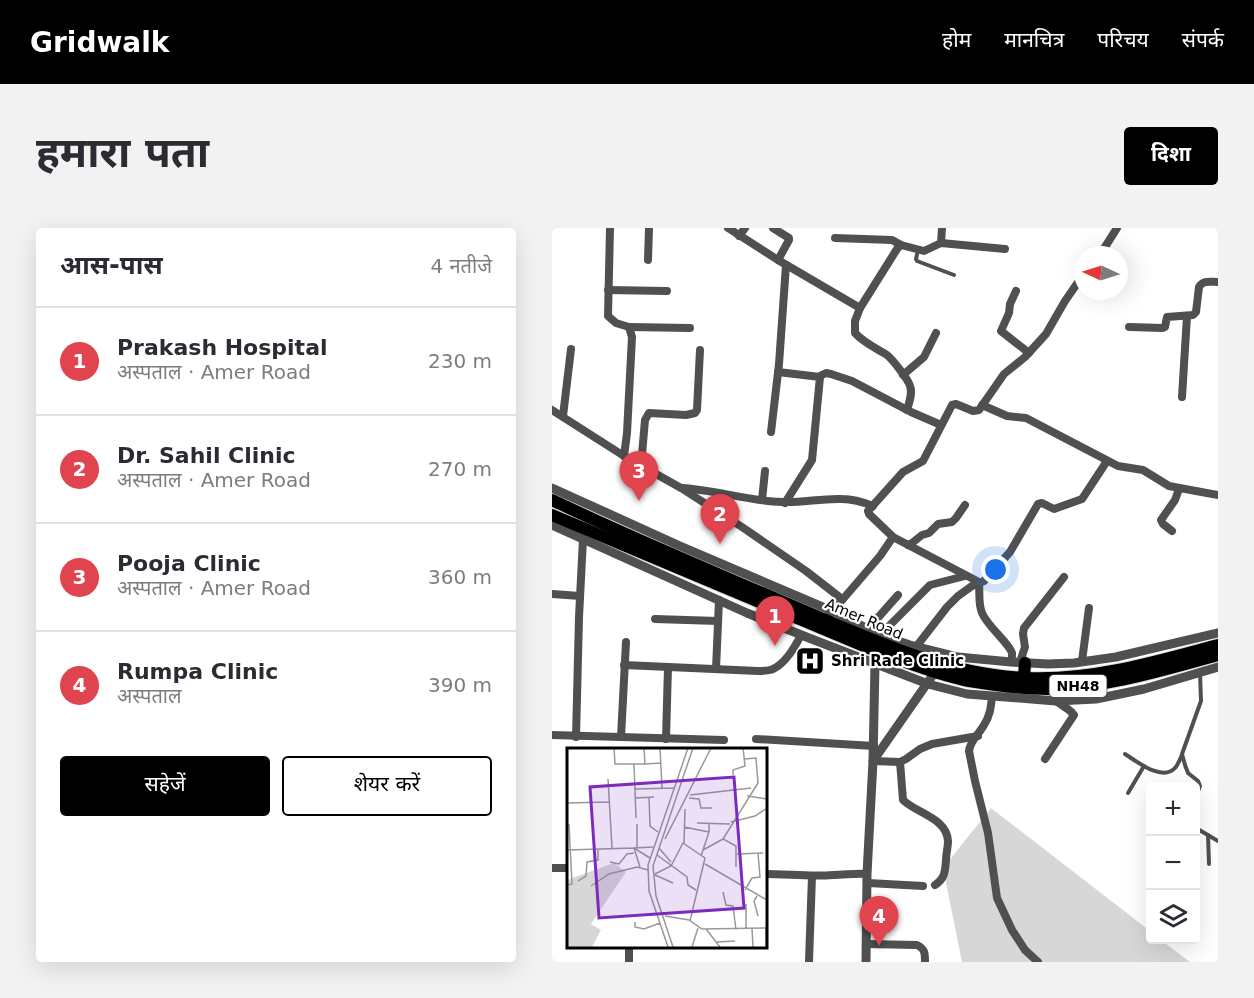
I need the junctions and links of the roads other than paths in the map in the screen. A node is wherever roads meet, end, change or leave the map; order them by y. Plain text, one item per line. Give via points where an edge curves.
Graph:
1 (610, 228) edge
2 (649, 228) edge
3 (728, 228) edge
4 (745, 228) edge
5 (773, 228) edge
6 (942, 228) edge
7 (1117, 228) edge
8 (739, 236) junction
9 (835, 238) dead end
10 (941, 243) junction
11 (901, 244) junction
12 (1106, 246) edge
13 (919, 249) junction
14 (1005, 249) dead end
15 (648, 260) dead end
16 (778, 260) junction
17 (786, 265) junction
18 (954, 275) dead end
19 (1218, 282) edge
20 (1074, 288) edge
21 (608, 290) junction
22 (667, 291) dead end
23 (1016, 291) dead end
24 (860, 308) junction
25 (1187, 316) junction
26 (629, 327) junction
27 (1129, 327) dead end
28 (690, 328) dead end
29 (936, 333) dead end
30 (571, 349) dead end
31 (700, 350) dead end
32 (1029, 353) junction
33 (778, 372) junction
34 (903, 375) junction
35 (820, 376) junction
36 (1182, 397) dead end
37 (982, 405) junction
38 (552, 410) edge
39 (907, 410) junction
40 (563, 416) junction
41 (941, 425) junction
42 (771, 432) dead end
43 (624, 456) junction
44 (1107, 461) junction
45 (641, 466) junction
46 (765, 471) dead end
47 (552, 488) edge
48 (681, 488) junction
49 (1179, 489) junction
50 (1218, 495) edge
51 (552, 500) edge
52 (762, 500) junction
53 (785, 502) junction
54 (965, 505) dead end
55 (577, 506) junction
56 (873, 506) junction
57 (552, 515) edge
58 (552, 525) edge
59 (1172, 531) dead end
60 (893, 537) junction
61 (583, 539) junction
62 (908, 545) junction
63 (964, 576) junction
64 (1064, 577) dead end
65 (979, 584) junction
66 (552, 594) edge
67 (898, 595) dead end
68 (580, 596) junction
69 (842, 599) junction
70 (719, 600) junction
71 (1089, 608) dead end
72 (829, 615) junction
73 (655, 619) dead end
74 (718, 621) junction
75 (868, 628) junction
76 (801, 635) junction
77 (880, 635) junction
78 (1214, 638) edge
79 (626, 642) dead end
80 (916, 647) junction
81 (878, 658) junction
82 (1019, 662) junction
83 (1082, 662) junction
84 (1216, 663) edge
85 (624, 665) junction
86 (668, 667) junction
87 (716, 669) junction
88 (935, 672) junction
89 (1200, 672) junction
90 (1024, 677) junction
91 (928, 684) junction
92 (992, 696) junction
93 (1056, 700) junction
94 (552, 735) edge
95 (576, 736) junction
96 (978, 736) junction
97 (621, 737) junction
98 (666, 739) junction
99 (756, 739) dead end
100 (724, 740) dead end
101 (874, 746) junction
102 (1125, 754) dead end
103 (1182, 754) junction
104 (1045, 759) dead end
105 (873, 761) junction
106 (900, 762) junction
107 (1144, 766) junction
108 (1198, 782) edge
109 (1128, 794) dead end
110 (1200, 830) edge
111 (1208, 835) junction
112 (1218, 841) edge
113 (1209, 864) dead end
114 (766, 874) edge
115 (812, 876) junction
116 (867, 878) junction
117 (935, 885) dead end
118 (923, 886) dead end
119 (866, 944) junction
120 (809, 961) edge
121 (866, 962) edge
122 (925, 962) edge
123 (1038, 962) edge

1 - 21 street
2 - 15 street
3 - 8 street
4 - 8 street
5 - 16 street via 789,238
6 - 10 street
7 - 12 street
8 - 16 street
9 - 11 street via 892,240
10 - 13 street
10 - 14 street
11 - 13 street
11 - 24 street
13 - 18 lane via 917,261
16 - 17 street
17 - 24 street
17 - 33 street
19 - 25 street via 1200,284 1196,312
20 - 32 street via 1054,323
21 - 22 street
21 - 26 street via 608,316
23 - 32 street via 1001,331
24 - 34 street via 855,333 889,357
25 - 27 street via 1167,317 1163,328
25 - 36 street
26 - 28 street
26 - 43 street via 632,337
29 - 34 street via 924,357
30 - 40 street
31 - 45 street via 697,410 686,415 649,413
32 - 37 street via 1004,374
33 - 35 street
33 - 42 street
34 - 39 street via 911,386
35 - 39 street via 826,373 852,381
35 - 53 street via 812,459
37 - 41 street via 973,411 954,404
37 - 44 street via 1007,416 1026,418
38 - 40 street
39 - 41 street
40 - 43 street
41 - 56 street via 923,461 903,472
43 - 45 street
44 - 49 street via 1122,468 1139,469
44 - 65 street via 1081,500 1054,509 1038,504 1012,550
45 - 48 street
46 - 52 street
47 - 55 street
48 - 52 street
48 - 69 street
49 - 50 street
49 - 59 street via 1161,520
51 - 55 highway, Amer Road / NH48
52 - 53 street
53 - 56 street via 844,499
54 - 62 street via 954,520 938,524
55 - 72 highway, Amer Road / NH48 via 626,535
56 - 60 street via 868,514
57 - 81 highway, Amer Road / NH48
58 - 61 street
60 - 62 street
60 - 69 street
61 - 68 street
61 - 70 street
62 - 63 street
63 - 65 street
63 - 77 street via 930,585
64 - 82 street via 1024,628 1025,648
65 - 80 street via 948,607
65 - 82 street via 982,615
66 - 68 street
67 - 75 street
68 - 95 street
69 - 72 street
70 - 74 street
70 - 76 street
71 - 83 street
72 - 75 street
72 - 90 highway, Amer Road / NH48 via 894,649 940,664 972,672
73 - 74 street
74 - 87 street
75 - 77 street
76 - 81 street
76 - 87 street via 776,668
77 - 80 street
78 - 83 street
78 - 90 highway, Amer Road / NH48 via 1125,668 1072,676
79 - 85 street
80 - 82 street via 958,657
81 - 88 highway, Amer Road / NH48
81 - 91 street
81 - 101 street
82 - 83 street
82 - 90 highway
84 - 88 highway, Amer Road / NH48 via 1048,689 968,681
84 - 89 street
85 - 86 street
85 - 97 street
86 - 87 street
86 - 98 street
88 - 91 street
89 - 93 street via 1096,699
89 - 103 lane via 1201,701
91 - 92 street
91 - 105 street
92 - 93 street
92 - 96 street via 988,717
93 - 104 street via 1074,715
94 - 95 street
95 - 97 street
96 - 106 street via 932,744
96 - 123 street via 969,751 988,833 997,898 1012,930
97 - 98 street
98 - 100 street
99 - 101 street
101 - 105 street
102 - 107 lane
103 - 107 lane via 1170,772
103 - 108 lane via 1188,773
105 - 106 street
105 - 116 street
106 - 117 street via 903,800 938,822 948,840 945,870 942,880
107 - 109 lane
110 - 111 lane
111 - 112 lane
111 - 113 lane
114 - 115 street
115 - 116 street via 851,873
115 - 120 street
116 - 118 street
116 - 119 street
119 - 121 street
119 - 122 street via 917,945 925,951

